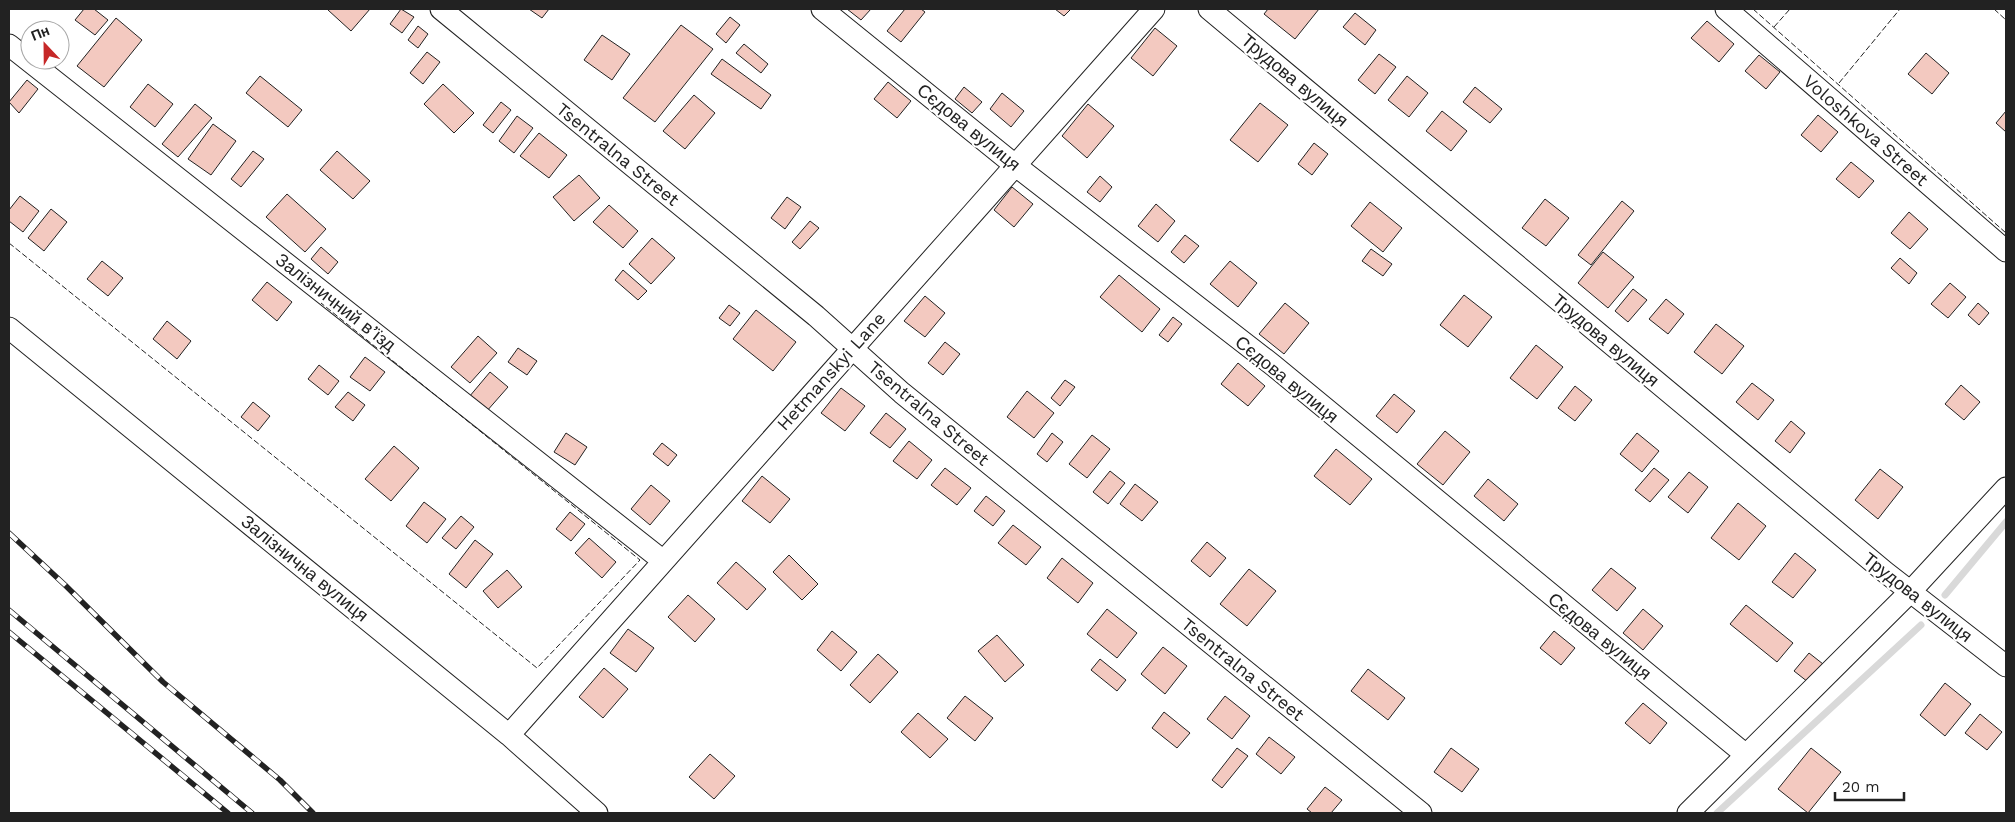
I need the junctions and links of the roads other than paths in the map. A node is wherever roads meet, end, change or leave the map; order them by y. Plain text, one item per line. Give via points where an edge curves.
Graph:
1 (442, 9) edge
2 (822, 9) edge
3 (1154, 9) edge
4 (1209, 9) edge
5 (1726, 9) edge
6 (9, 45) edge
7 (1016, 166) junction
8 (2006, 251) edge
9 (9, 328) edge
10 (852, 348) junction
11 (2006, 488) edge
12 (662, 560) junction
13 (1910, 592) junction
14 (2006, 666) edge
15 (509, 734) junction
16 (1746, 755) junction
17 (597, 813) edge
18 (1421, 813) edge
19 (1688, 813) edge

1 - 10 street, Tsentralna Street
2 - 7 street, Сєдова вулиця
3 - 7 street, Hetmanskyi Lane
4 - 13 street, Трудова вулиця
5 - 8 street, Voloshkova Street
6 - 12 street, Залізничний в’їзд
7 - 10 street, Hetmanskyi Lane
7 - 16 street, Сєдова вулиця via 1274,366
9 - 15 street, Залізнична вулиця
10 - 12 street, Hetmanskyi Lane
10 - 18 street, Tsentralna Street via 902,393
11 - 13 street
12 - 15 street, Hetmanskyi Lane
13 - 14 street, Трудова вулиця
13 - 16 street
15 - 17 street, Залізнична вулиця
16 - 19 street

